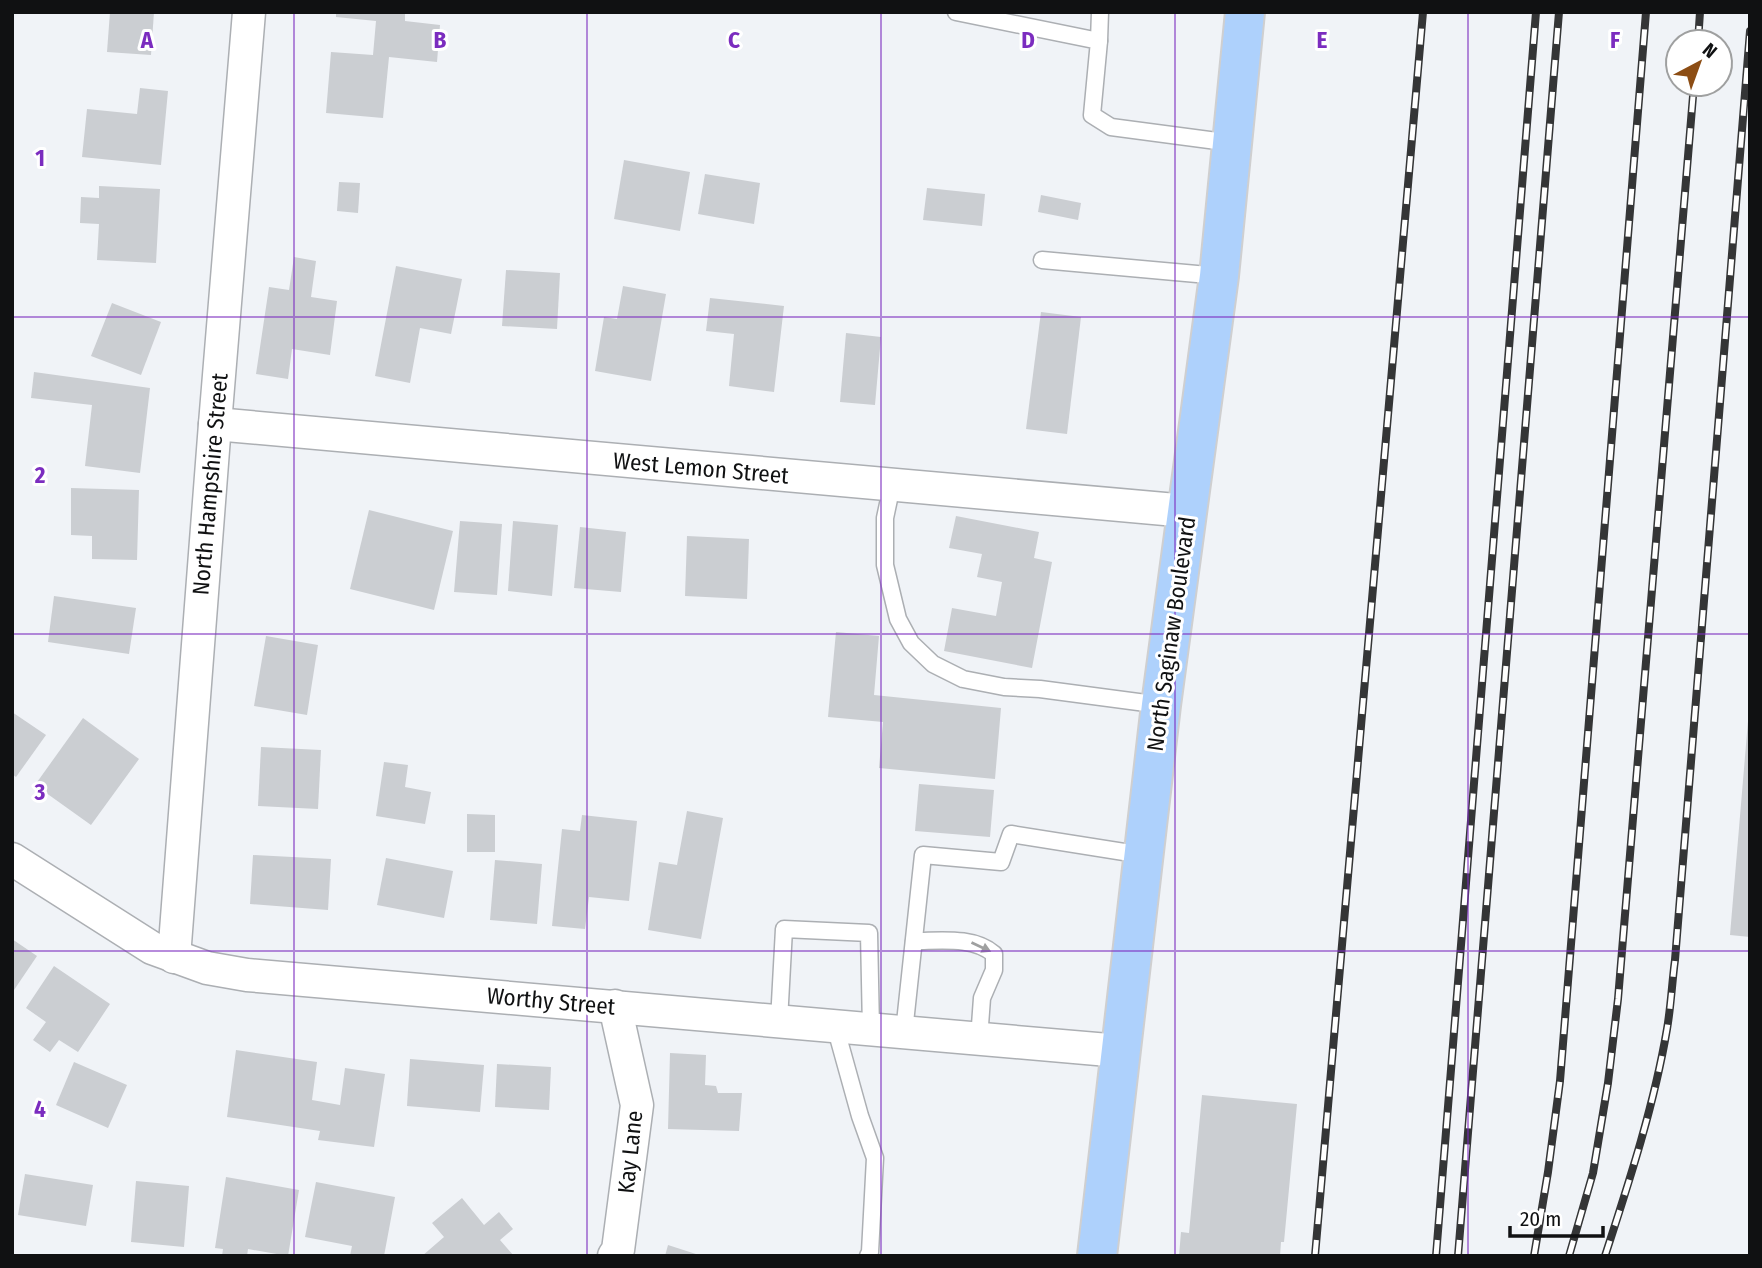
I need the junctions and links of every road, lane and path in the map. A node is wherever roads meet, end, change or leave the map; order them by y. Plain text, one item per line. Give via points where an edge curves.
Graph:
1 (249, 12) edge
2 (956, 12) edge
3 (1100, 12) edge
4 (1245, 12) edge
5 (1099, 41) junction
6 (1232, 143) junction
7 (1042, 260) dead end
8 (1219, 276) junction
9 (215, 424) junction
10 (892, 485) junction
11 (1187, 511) junction
12 (1161, 705) junction
13 (1143, 855) junction
14 (12, 859) edge
15 (914, 940) junction
16 (174, 957) junction
17 (615, 1006) junction
18 (779, 1021) junction
19 (835, 1026) junction
20 (871, 1029) junction
21 (904, 1032) junction
22 (979, 1039) junction
23 (1119, 1051) junction
24 (614, 1256) edge
25 (868, 1256) edge
26 (1097, 1256) edge

1 - 9 street, North Hampshire Street
2 - 5 lane
3 - 5 lane
4 - 6 main road, North Saginaw Boulevard
5 - 6 lane via 1092,115 1111,127
6 - 8 main road, North Saginaw Boulevard
7 - 8 lane
8 - 11 main road, North Saginaw Boulevard
9 - 10 street, West Lemon Street
9 - 16 street, North Hampshire Street
10 - 11 street, West Lemon Street
10 - 12 lane via 885,519 885,565 898,620 911,643 933,664 963,679 1004,687
11 - 12 main road, North Saginaw Boulevard
12 - 13 main road, North Saginaw Boulevard
13 - 15 lane via 1011,834 1001,862 923,855
13 - 23 main road, North Saginaw Boulevard
14 - 16 street, Worthy Street via 152,948
15 - 21 lane
15 -> 22 lane via 970,942 994,954 994,970 982,998
16 - 17 street, Worthy Street via 247,975
17 - 18 street, Worthy Street
17 - 24 street, Kay Lane via 637,1105
18 - 19 street, Worthy Street
18 - 20 lane via 784,929 869,933
19 - 20 street, Worthy Street
19 - 25 lane via 875,1158
20 - 21 street, Worthy Street
21 - 22 street, Worthy Street
22 - 23 street, Worthy Street
23 - 26 main road, North Saginaw Boulevard

